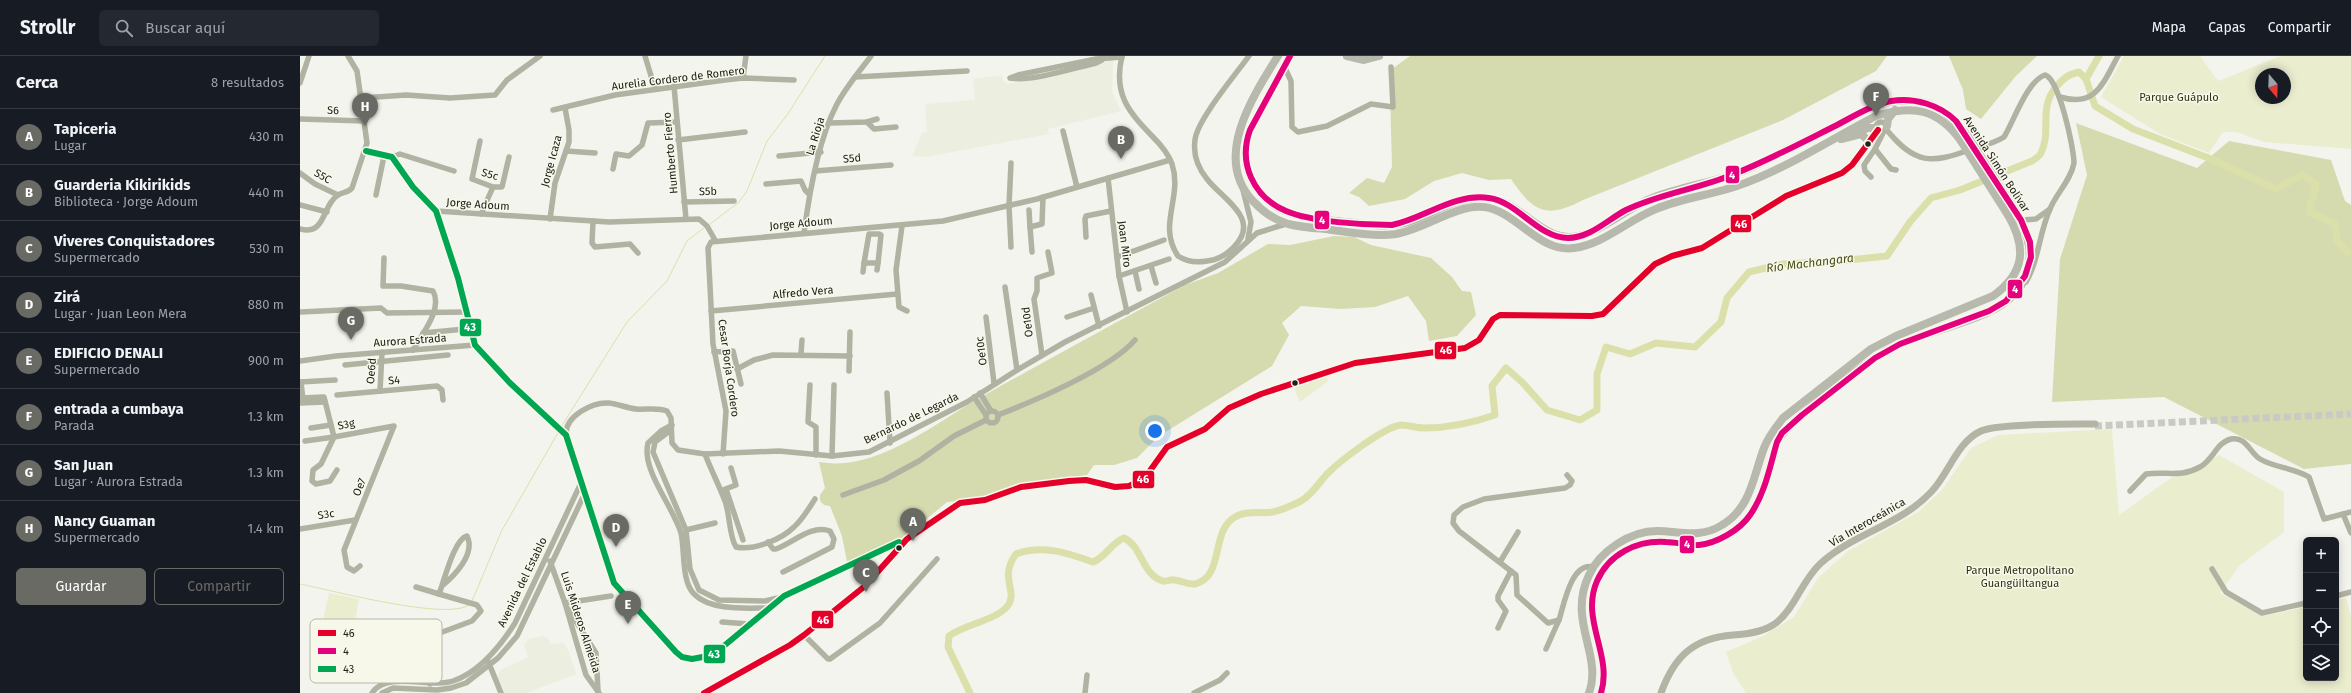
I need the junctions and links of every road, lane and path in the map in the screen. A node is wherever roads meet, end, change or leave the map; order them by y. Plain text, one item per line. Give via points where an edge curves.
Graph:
1 (308, 56) edge
2 (348, 56) edge
3 (540, 56) edge
4 (646, 56) edge
5 (746, 56) edge
6 (871, 56) edge
7 (1122, 56) edge
8 (1249, 56) edge
9 (1273, 56) edge
10 (1278, 56) edge
11 (1290, 56) edge
12 (1347, 56) edge
13 (1379, 56) edge
14 (2118, 56) edge
15 (1284, 66) junction
16 (1391, 67) dead end
17 (1060, 69) junction
18 (968, 72) dead end
19 (855, 77) junction
20 (1265, 77) junction
21 (743, 78) junction
22 (794, 80) dead end
23 (300, 83) edge
24 (674, 86) junction
25 (655, 89) junction
26 (2059, 95) junction
27 (362, 98) junction
28 (565, 108) junction
29 (554, 110) dead end
30 (1896, 110) junction
31 (300, 119) edge
32 (877, 119) dead end
33 (365, 121) junction
34 (677, 122) junction
35 (867, 122) junction
36 (830, 123) junction
37 (896, 127) dead end
38 (1882, 129) junction
39 (1063, 131) dead end
40 (745, 132) dead end
41 (1841, 139) junction
42 (678, 140) junction
43 (480, 141) dead end
44 (1818, 146) junction
45 (1873, 146) junction
46 (366, 151) junction
47 (566, 151) junction
48 (821, 152) junction
49 (595, 153) dead end
50 (384, 156) junction
51 (779, 156) dead end
52 (392, 157) junction
53 (509, 157) dead end
54 (1170, 160) junction
55 (1011, 163) dead end
56 (891, 165) dead end
57 (613, 168) dead end
58 (1896, 170) dead end
59 (454, 171) dead end
60 (815, 171) junction
61 (300, 173) edge
62 (1871, 177) dead end
63 (1108, 178) junction
64 (766, 184) dead end
65 (1242, 185) junction
66 (493, 187) junction
67 (1077, 187) junction
68 (376, 194) dead end
69 (809, 194) junction
70 (338, 195) junction
71 (1043, 197) junction
72 (734, 201) dead end
73 (684, 202) junction
74 (300, 205) edge
75 (1009, 206) junction
76 (2050, 209) junction
77 (436, 210) junction
78 (1029, 210) dead end
79 (1111, 211) junction
80 (327, 212) junction
81 (481, 214) junction
82 (550, 219) junction
83 (686, 219) junction
84 (2021, 220) junction
85 (593, 221) junction
86 (1286, 224) junction
87 (902, 226) junction
88 (873, 227) junction
89 (1030, 227) junction
90 (300, 229) edge
91 (804, 233) junction
92 (872, 234) junction
93 (1086, 237) dead end
94 (714, 239) junction
95 (1164, 240) dead end
96 (1248, 240) junction
97 (1239, 246) junction
98 (1011, 247) dead end
99 (1032, 252) dead end
100 (1048, 252) dead end
101 (638, 253) dead end
102 (1117, 257) junction
103 (384, 258) dead end
104 (1169, 259) dead end
105 (864, 263) junction
106 (878, 263) junction
107 (1151, 266) junction
108 (877, 270) dead end
109 (1135, 271) junction
110 (863, 272) dead end
111 (1119, 276) junction
112 (1156, 283) dead end
113 (1005, 287) dead end
114 (1139, 289) dead end
115 (897, 294) junction
116 (1091, 295) dead end
117 (2006, 301) junction
118 (1094, 308) junction
119 (711, 311) junction
120 (301, 312) dead end
121 (466, 312) junction
122 (906, 312) dead end
123 (1127, 312) junction
124 (434, 313) junction
125 (986, 317) dead end
126 (1067, 317) dead end
127 (1099, 326) junction
128 (464, 329) dead end
129 (850, 332) dead end
130 (423, 333) junction
131 (802, 340) dead end
132 (1135, 340) dead end
133 (475, 345) junction
134 (413, 350) junction
135 (382, 352) junction
136 (714, 352) junction
137 (801, 354) junction
138 (448, 355) dead end
139 (1042, 355) junction
140 (850, 356) junction
141 (300, 361) edge
142 (382, 361) junction
143 (345, 364) dead end
144 (737, 369) junction
145 (1016, 370) junction
146 (849, 371) dead end
147 (335, 380) dead end
148 (300, 382) edge
149 (994, 383) junction
150 (741, 384) dead end
151 (810, 385) dead end
152 (834, 386) dead end
153 (380, 392) junction
154 (980, 393) junction
155 (887, 394) dead end
156 (337, 395) dead end
157 (974, 397) junction
158 (301, 400) edge
159 (443, 400) dead end
160 (988, 415) junction
161 (998, 415) junction
162 (331, 425) junction
163 (2095, 425) tunnel mouth
164 (394, 426) joint
165 (672, 427) junction
166 (311, 428) dead end
167 (566, 435) junction
168 (334, 437) junction
169 (305, 441) dead end
170 (890, 443) junction
171 (705, 454) junction
172 (724, 454) junction
173 (816, 455) junction
174 (832, 456) junction
175 (731, 468) dead end
176 (337, 470) dead end
177 (1567, 475) dead end
178 (581, 483) junction
179 (723, 490) junction
180 (2130, 491) dead end
181 (585, 493) junction
182 (842, 496) dead end
183 (815, 499) dead end
184 (2351, 512) edge
185 (2343, 514) junction
186 (355, 520) junction
187 (715, 523) dead end
188 (300, 529) edge
189 (686, 530) junction
190 (1518, 532) dead end
191 (2351, 533) edge
192 (907, 539) junction
193 (743, 540) dead end
194 (768, 542) junction
195 (545, 557) junction
196 (937, 559) dead end
197 (551, 562) junction
198 (1500, 562) junction
199 (360, 566) dead end
200 (1593, 567) junction
201 (2212, 569) dead end
202 (1511, 570) junction
203 (783, 572) dead end
204 (442, 586) junction
205 (416, 587) dead end
206 (2351, 592) edge
207 (439, 594) junction
208 (2339, 595) edge
209 (611, 596) dead end
210 (784, 596) junction
211 (565, 603) junction
212 (2303, 604) edge
213 (768, 608) junction
214 (1559, 620) junction
215 (722, 622) dead end
216 (749, 624) junction
217 (1498, 628) dead end
218 (442, 632) edge
219 (804, 635) junction
220 (1546, 649) dead end
221 (487, 657) junction
222 (490, 665) junction
223 (1228, 673) dead end
224 (1087, 675) dead end
225 (442, 682) edge
226 (385, 683) edge
227 (416, 683) edge
228 (437, 683) edge
229 (430, 684) joint
230 (423, 691) edge
231 (598, 692) edge
232 (372, 693) edge
233 (382, 693) edge
234 (501, 693) edge
235 (704, 693) edge
236 (1085, 693) edge
237 (1194, 693) edge
238 (1589, 693) edge
239 (1600, 693) edge
240 (1661, 693) edge

1 - 23 street
2 - 27 street via 357,71
3 - 27 street via 507,80 495,95 450,98 406,95
4 - 25 street
5 - 21 street
6 - 19 street, La Rioja
7 - 17 street via 1096,59
7 - 54 street via 1119,80 1123,99 1131,113 1164,149
8 - 97 street via 1204,118 1195,139 1196,160 1203,173 1212,185 1234,204 1241,215 1243,228
9 - 20 highway
10 - 20 highway, Avenida Simón Bolívar
11 - 15 highway, Avenida Simón Bolívar
12 - 13 highway via 1364,60
14 - 26 street via 2097,91 2083,101 2071,101
15 - 16 street via 1291,81 1292,127 1298,132 1327,126 1371,104 1393,107
15 - 84 highway, Avenida Simón Bolívar, bridge via 1246,142 1245,160 1252,180 1266,199 1285,211 1315,218 1392,225 1407,222 1447,204 1475,197 1490,198 1513,208 1553,235 1567,238 1581,236 1651,199 1732,175 1874,106 1891,101 1913,101 1948,113 1969,138
17 - 17 street via 1018,75 1010,78 1022,79
18 - 19 street
19 - 36 street, La Rioja via 835,108
20 - 65 highway, Avenida Simón Bolívar via 1240,130 1236,166
21 - 22 street, Aurelia Cordero de Romero
21 - 24 street, Aurelia Cordero de Romero
24 - 25 street, Aurelia Cordero de Romero
24 - 34 street, Humberto Fierro
25 - 28 street, Aurelia Cordero de Romero via 608,96
26 - 38 street via 2050,78 2047,75 2042,76 2029,91 2004,137 1948,158 1928,158 1911,154
26 - 76 street via 2074,163
27 - 33 street
28 - 29 street, Aurelia Cordero de Romero
28 - 47 street, Jorge Icaza via 569,130
30 - 38 highway
30 - 44 highway, Avenida Simón Bolívar via 1876,116
30 - 200 highway, Avenida Simón Bolívar, bridge via 1914,110 1933,115 1950,127 2008,215 2017,233 2020,259 2016,272 2007,286 1993,296 1871,349 1784,418 1764,447 1748,496 1739,512 1722,525 1709,532 1693,535 1656,531 1638,534 1612,548
31 - 33 street, S6
32 - 35 street
33 - 46 street
34 - 42 street, Humberto Fierro
34 - 57 street via 649,122 642,145 629,156 616,154
35 - 36 street
35 - 37 street via 874,129
36 - 48 street, La Rioja
38 - 41 highway via 1862,129
38 - 45 street
39 - 67 street
40 - 42 street
41 - 44 highway
41 - 45 highway via 1861,134
42 - 73 street, Humberto Fierro
43 - 66 street, S5c via 472,179
44 - 86 highway, Avenida Simón Bolívar via 1763,176 1655,209 1600,240 1572,248 1560,248 1544,241 1497,211 1484,207 1468,208 1410,231 1393,234 1367,234
45 - 58 street via 1890,169
45 - 62 street via 1864,165 1865,171
45 - 192 street via 1842,173 1786,196 1702,248 1672,256 1655,264 1602,314 1500,315 1493,319 1479,340 1465,348 1355,363 1261,394 1229,408 1205,429 1167,448 1149,474 1137,483 1115,487 1086,480 1021,486 985,500 960,502
46 - 50 street
46 - 70 street via 352,188
47 - 49 street
47 - 82 street, Jorge Icaza via 555,183
48 - 51 street
48 - 60 street, La Rioja
50 - 52 street
50 - 68 street
52 - 59 street via 400,154
52 - 77 street via 413,187
53 - 66 street, S5c via 502,187
54 - 63 street, Jorge Adoum
54 - 97 street via 1176,187 1168,231 1178,256 1190,262 1209,261
55 - 75 street
56 - 60 street, S5d
60 - 69 street, La Rioja
61 - 70 street, S5C via 315,184
63 - 67 street, Jorge Adoum
63 - 79 street, Joan Miro
64 - 69 street via 801,181
65 - 86 highway, Avenida Simón Bolívar via 1260,208
65 - 96 street via 1251,222
66 - 81 street
67 - 71 street, Jorge Adoum
69 - 91 street, La Rioja
70 - 80 street
71 - 75 street, Jorge Adoum
71 - 89 street via 1043,222 1040,226
72 - 73 street, S5b
73 - 83 street, Humberto Fierro
74 - 80 street
75 - 87 street, Jorge Adoum via 943,221
75 - 98 street
76 - 84 street via 2036,219
76 - 117 street via 2030,275 2023,289
77 - 81 street, Jorge Adoum
77 - 121 street
78 - 89 street
79 - 93 street via 1086,216
79 - 102 street, Joan Miro
80 - 90 street via 318,227 312,230
81 - 82 street, Jorge Adoum
82 - 85 street, Jorge Adoum
83 - 85 street, Jorge Adoum
83 - 94 street, Jorge Adoum via 699,219 707,226
84 - 117 highway, Avenida Simón Bolívar via 2030,242 2031,257 2025,276
85 - 101 street via 592,243 595,247 630,244
86 - 96 street, Bernardo de Legarda via 1265,229
87 - 88 street, Jorge Adoum
87 - 115 street via 896,270
88 - 91 street, Jorge Adoum
88 - 92 street
89 - 99 street
91 - 94 street, Jorge Adoum
92 - 105 street via 867,237
92 - 106 street via 882,236
94 - 119 street, Cesar Borja Cordero via 708,248
95 - 102 street
96 - 97 street, Bernardo de Legarda
97 - 123 street, Bernardo de Legarda via 1225,262 1164,290
100 - 139 street, Oe10d via 1052,273 1037,278 1034,299
102 - 111 street, Joan Miro
103 - 124 street via 383,286 433,291 436,296
104 - 107 street
105 - 106 street
105 - 110 street
106 - 108 street
107 - 109 street
107 - 112 street
109 - 111 street
109 - 114 street
111 - 123 street, Joan Miro
113 - 145 street
115 - 119 street, Alfredo Vera
115 - 122 street via 898,308
116 - 118 street
117 - 239 highway, Avenida Simón Bolívar via 1989,311 1888,350 1802,414 1782,433 1758,503 1735,531 1700,545 1649,541 1630,547 1615,557 1597,581 1592,599 1591,617 1604,674
118 - 126 street
118 - 127 street
119 - 136 street, Cesar Borja Cordero
120 - 124 street via 381,308 387,313
121 - 124 street
121 - 133 street
123 - 127 street, Bernardo de Legarda
124 - 130 street
125 - 149 street, Oe10c
127 - 139 street, Bernardo de Legarda
128 - 130 street
129 - 140 street
130 - 134 street
131 - 137 street
132 - 161 street via 1109,361 1035,400
133 - 134 street, Aurora Estrada
133 - 167 street via 510,383
134 - 135 street, Aurora Estrada
135 - 141 street, Aurora Estrada
135 - 142 street, Oe6d
136 - 144 street via 732,350
136 - 172 street, Cesar Borja Cordero via 726,411
137 - 140 street
137 - 144 street via 796,357 773,355 754,360
138 - 142 street
139 - 145 street, Bernardo de Legarda
140 - 146 street
142 - 143 street
142 - 153 street, Oe6d
144 - 150 street
145 - 149 street, Bernardo de Legarda
147 - 148 street
148 - 158 street
149 - 154 street, Bernardo de Legarda
151 - 173 street via 808,422 816,427
152 - 174 street
153 - 156 street, S4
153 - 159 street, S4 via 437,386 442,390
154 - 157 street, Bernardo de Legarda
154 - 160 street
155 - 170 street
157 - 160 street
157 - 170 street, Bernardo de Legarda
158 - 162 street via 323,396
160 - 161 street
160 - 161 street via 993,423 996,422
160 - 182 street via 919,461 884,480
162 - 166 street
162 - 168 street
163 - 240 main road, Vía Interoceánica via 1989,433 1970,444 1956,458 1932,492 1910,511 1848,544 1820,564 1786,614 1777,622 1760,631 1710,638 1694,646 1672,668
164 - 168 street, S3g
164 - 186 street, Oe7
165 - 167 street, Bernardo de Legarda via 670,414 663,410 635,409 602,403 577,414 570,421
165 - 171 street, Bernardo de Legarda via 672,443 676,449
165 - 189 street via 655,442 653,452
165 - 213 street via 661,431 648,443 648,461 681,533 684,570 694,594 717,606
167 - 178 street
168 - 169 street
168 - 176 street, S3g via 319,466 312,473 312,481 316,484 330,482
170 - 174 street, Bernardo de Legarda via 869,452
171 - 172 street, Bernardo de Legarda
171 - 179 street
172 - 173 street, Bernardo de Legarda via 779,451
173 - 174 street, Bernardo de Legarda
175 - 179 street via 737,483
177 - 198 street via 1572,480 1565,488 1484,499 1467,505 1454,515 1457,529
178 - 181 street
178 - 195 street, Avenida del Establo
179 - 193 street
179 - 194 street via 736,547
180 - 185 street via 2146,474 2181,474 2202,466 2214,456 2222,443 2232,439 2244,442 2256,457 2268,464 2305,475 2311,482 2322,517 2327,519
181 - 197 street, Avenida del Establo
181 - 216 street via 614,583 682,657 713,655
183 - 194 street via 794,527
184 - 185 street
185 - 191 street
186 - 188 street, S3c
186 - 199 street, Oe7 via 344,557 346,565 352,570 357,571
187 - 189 street
189 - 210 street via 690,569 699,590 719,600 742,602 765,601
190 - 198 street
192 - 210 street
192 - 219 street via 865,586
194 - 203 street via 776,549 811,532 823,528 830,531 834,540 832,547
195 - 197 street, Luis Mideros Almeida
195 - 221 street, Avenida del Establo via 515,623 508,635
196 - 219 street via 880,623 830,659 828,660
197 - 211 street, Luis Mideros Almeida
197 - 222 street, Avenida del Establo via 517,636
198 - 202 street
200 - 214 street via 1584,566 1574,579 1566,594
200 - 238 highway, Avenida Simón Bolívar via 1582,590 1580,609 1593,675
201 - 212 street via 2226,592 2262,613
202 - 214 street via 1516,575 1515,592 1519,597 1544,621 1548,623
202 - 217 street via 1498,596 1506,611
204 - 204 street via 457,573 467,552 467,536 460,540
204 - 207 street
205 - 207 street
206 - 208 street
207 - 218 street via 477,605 481,611 472,621
209 - 211 street
210 - 213 street
211 - 231 street, Luis Mideros Almeida via 586,675
211 - 231 street via 596,653
213 - 216 street
214 - 220 street
215 - 216 street
219 - 235 street
221 - 222 street
221 - 225 street, Avenida del Establo via 466,675
222 - 230 street, Avenida del Establo via 466,682 451,688
222 - 234 street
223 - 237 street
224 - 236 street
226 - 232 street, Avenida del Establo
227 - 229 street, Avenida del Establo
228 - 229 street, Avenida del Establo
230 - 233 street, Avenida del Establo via 393,688

